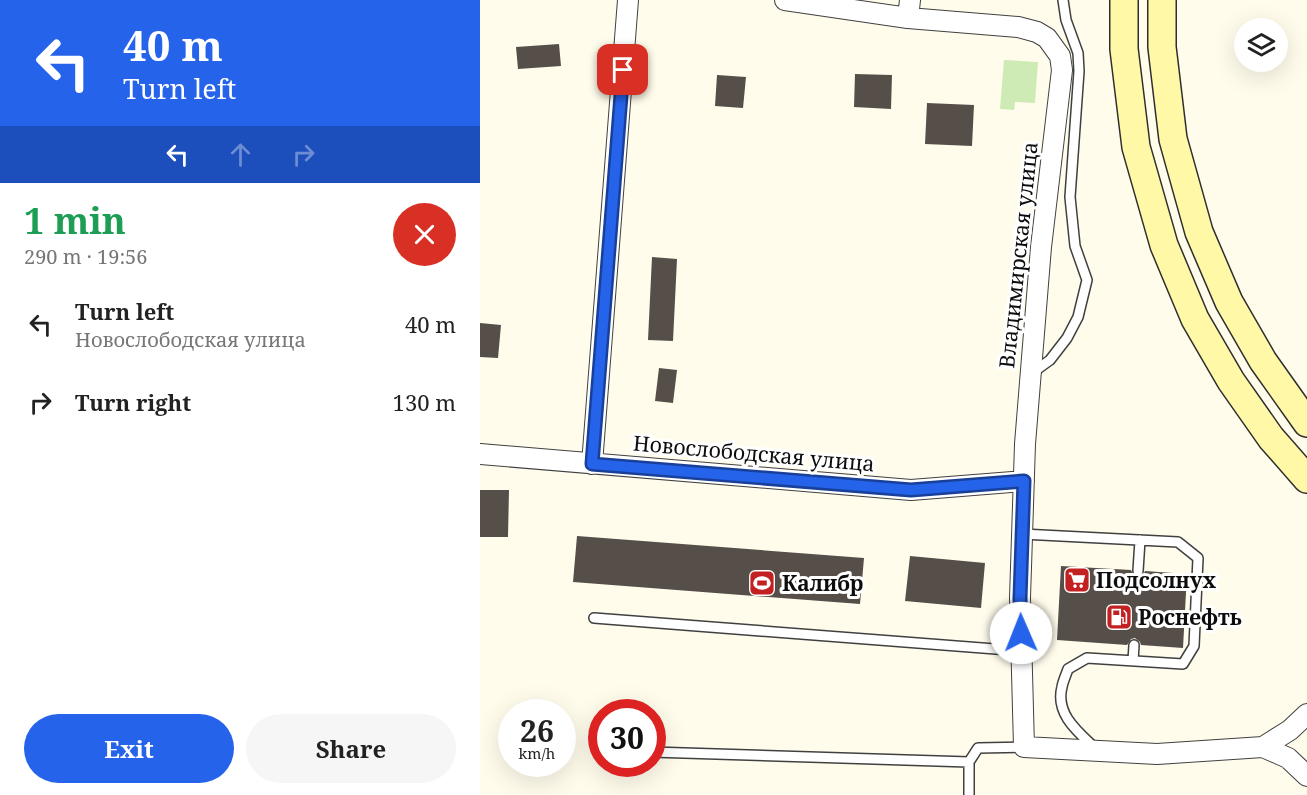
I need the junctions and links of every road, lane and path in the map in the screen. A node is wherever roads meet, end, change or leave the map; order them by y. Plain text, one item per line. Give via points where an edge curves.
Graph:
1 (628, 0) edge
2 (785, 0) edge
3 (1063, 0) edge
4 (1124, 0) edge
5 (1162, 0) edge
6 (909, 9) edge
7 (1031, 374) junction
8 (1307, 423) edge
9 (480, 454) edge
10 (592, 464) junction
11 (1307, 479) edge
12 (1024, 481) junction
13 (1022, 534) junction
14 (1140, 540) junction
15 (1138, 571) dead end
16 (594, 618) dead end
17 (1134, 645) dead end
18 (1021, 651) junction
19 (1133, 661) junction
20 (1307, 714) edge
21 (1024, 747) junction
22 (1263, 747) junction
23 (666, 752) edge
24 (1099, 752) junction
25 (969, 762) junction
26 (1307, 776) edge
27 (969, 795) edge

1 - 10 street
2 - 6 street, Владимирская улица
3 - 7 lane via 1078,53 1070,197 1075,246 1087,280 1078,317 1067,338 1050,360
4 - 11 main road via 1124,50 1136,147 1164,245 1195,319 1231,381 1271,438
5 - 8 main road via 1162,47 1173,139 1199,232 1229,302 1263,361
6 - 7 street, Владимирская улица via 1037,32 1047,38 1060,56 1062,70
7 - 12 street, Владимирская улица
9 - 10 street, Новослободская улица
10 - 12 street, Новослободская улица via 911,490
12 - 13 street, Владимирская улица
13 - 14 lane
13 - 18 street, Владимирская улица
14 - 15 lane
14 - 19 lane via 1178,542 1198,558 1194,646 1183,664
16 - 18 lane
17 - 19 lane
18 - 21 street, Владимирская улица
19 - 24 lane via 1087,658 1068,669 1061,689 1062,708 1073,728
20 - 22 street
21 - 24 street
21 - 25 lane via 978,748
22 - 24 street via 1157,754
22 - 26 street via 1288,758
23 - 25 lane
25 - 27 lane

